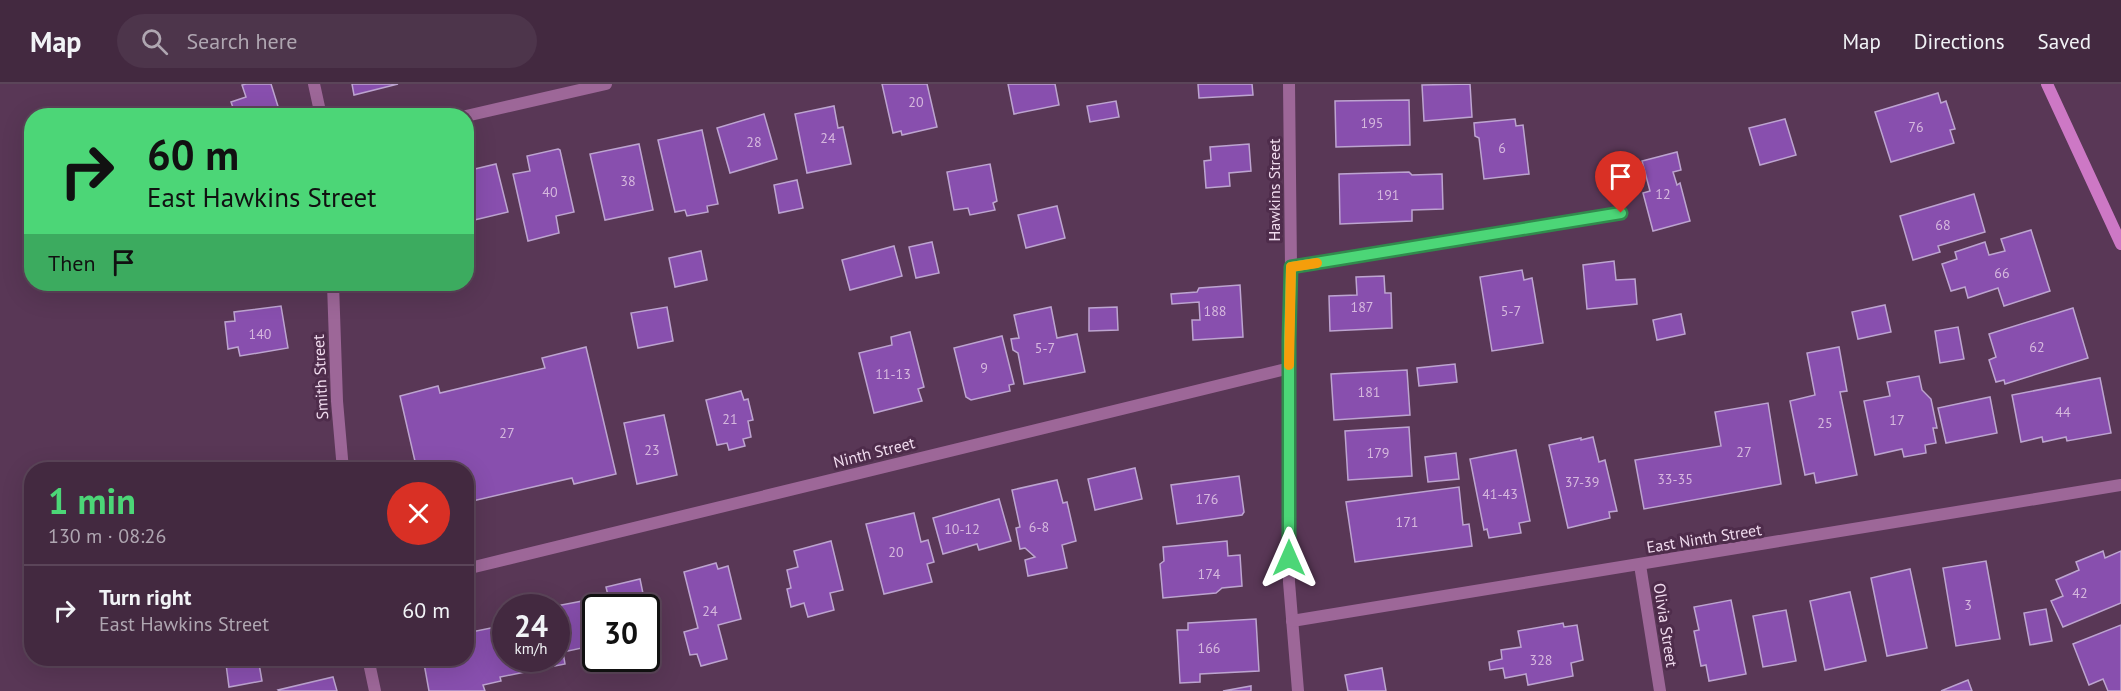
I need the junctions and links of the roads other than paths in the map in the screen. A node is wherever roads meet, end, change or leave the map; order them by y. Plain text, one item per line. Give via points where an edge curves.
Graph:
1 (314, 84) edge
2 (606, 84) edge
3 (1289, 84) edge
4 (2047, 84) edge
5 (319, 108) edge
6 (474, 114) edge
7 (1621, 213) dead end
8 (2121, 244) edge
9 (1291, 267) junction
10 (333, 291) edge
11 (1290, 368) junction
12 (342, 462) edge
13 (2121, 485) edge
14 (1640, 565) junction
15 (474, 568) edge
16 (1292, 621) junction
17 (370, 666) edge
18 (375, 691) edge
19 (1298, 691) edge
20 (1660, 691) edge

1 - 5 street
2 - 6 street
3 - 9 street, Hawkins Street
4 - 8 main road
7 - 9 street
9 - 11 street, Hawkins Street
10 - 12 street, Smith Street
11 - 15 street, Ninth Street
11 - 16 street, Hawkins Street
13 - 14 street, East Ninth Street
14 - 16 street, East Ninth Street
14 - 20 street, Olivia Street
16 - 19 street, Hawkins Street
17 - 18 street

